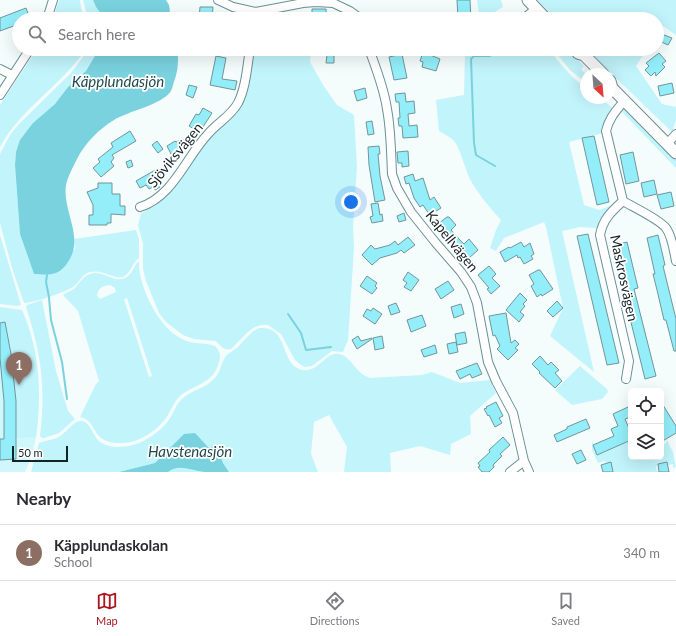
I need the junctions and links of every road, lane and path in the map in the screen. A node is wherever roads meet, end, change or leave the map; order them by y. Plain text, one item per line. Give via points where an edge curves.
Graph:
1 (53, 0) edge
2 (218, 0) edge
3 (528, 0) edge
4 (536, 9) junction
5 (49, 12) edge
6 (246, 12) edge
7 (270, 12) edge
8 (350, 12) edge
9 (532, 12) edge
10 (539, 12) edge
11 (25, 56) edge
12 (249, 56) edge
13 (371, 56) edge
14 (579, 56) edge
15 (585, 56) edge
16 (589, 68) edge
17 (597, 68) edge
18 (0, 69) edge
19 (12, 75) junction
20 (616, 91) edge
21 (0, 96) edge
22 (624, 101) junction
23 (676, 134) edge
24 (667, 144) junction
25 (676, 153) edge
26 (623, 200) junction
27 (140, 207) dead end
28 (676, 261) edge
29 (626, 379) dead end
30 (524, 461) junction
31 (510, 472) edge
32 (529, 472) edge

1 - 5 street
2 - 6 street
3 - 4 street
4 - 9 street
4 - 10 street
7 - 8 street via 303,3 323,2 333,3
11 - 19 street
12 - 27 street, Sjöviksvägen via 244,87 237,105 204,138 162,194 151,203
13 - 30 street, Kapellvägen via 387,104 394,183 415,217 471,287 477,303 488,362 516,420
14 - 16 street
15 - 17 street
18 - 19 street
19 - 21 street
20 - 22 street
22 - 24 street
22 - 26 street via 610,118 606,131
23 - 24 street
24 - 25 street
26 - 28 street via 666,228
26 - 29 street, Maskrosvägen via 602,223 600,235 629,361
30 - 31 street
30 - 32 street, Kapellvägen

